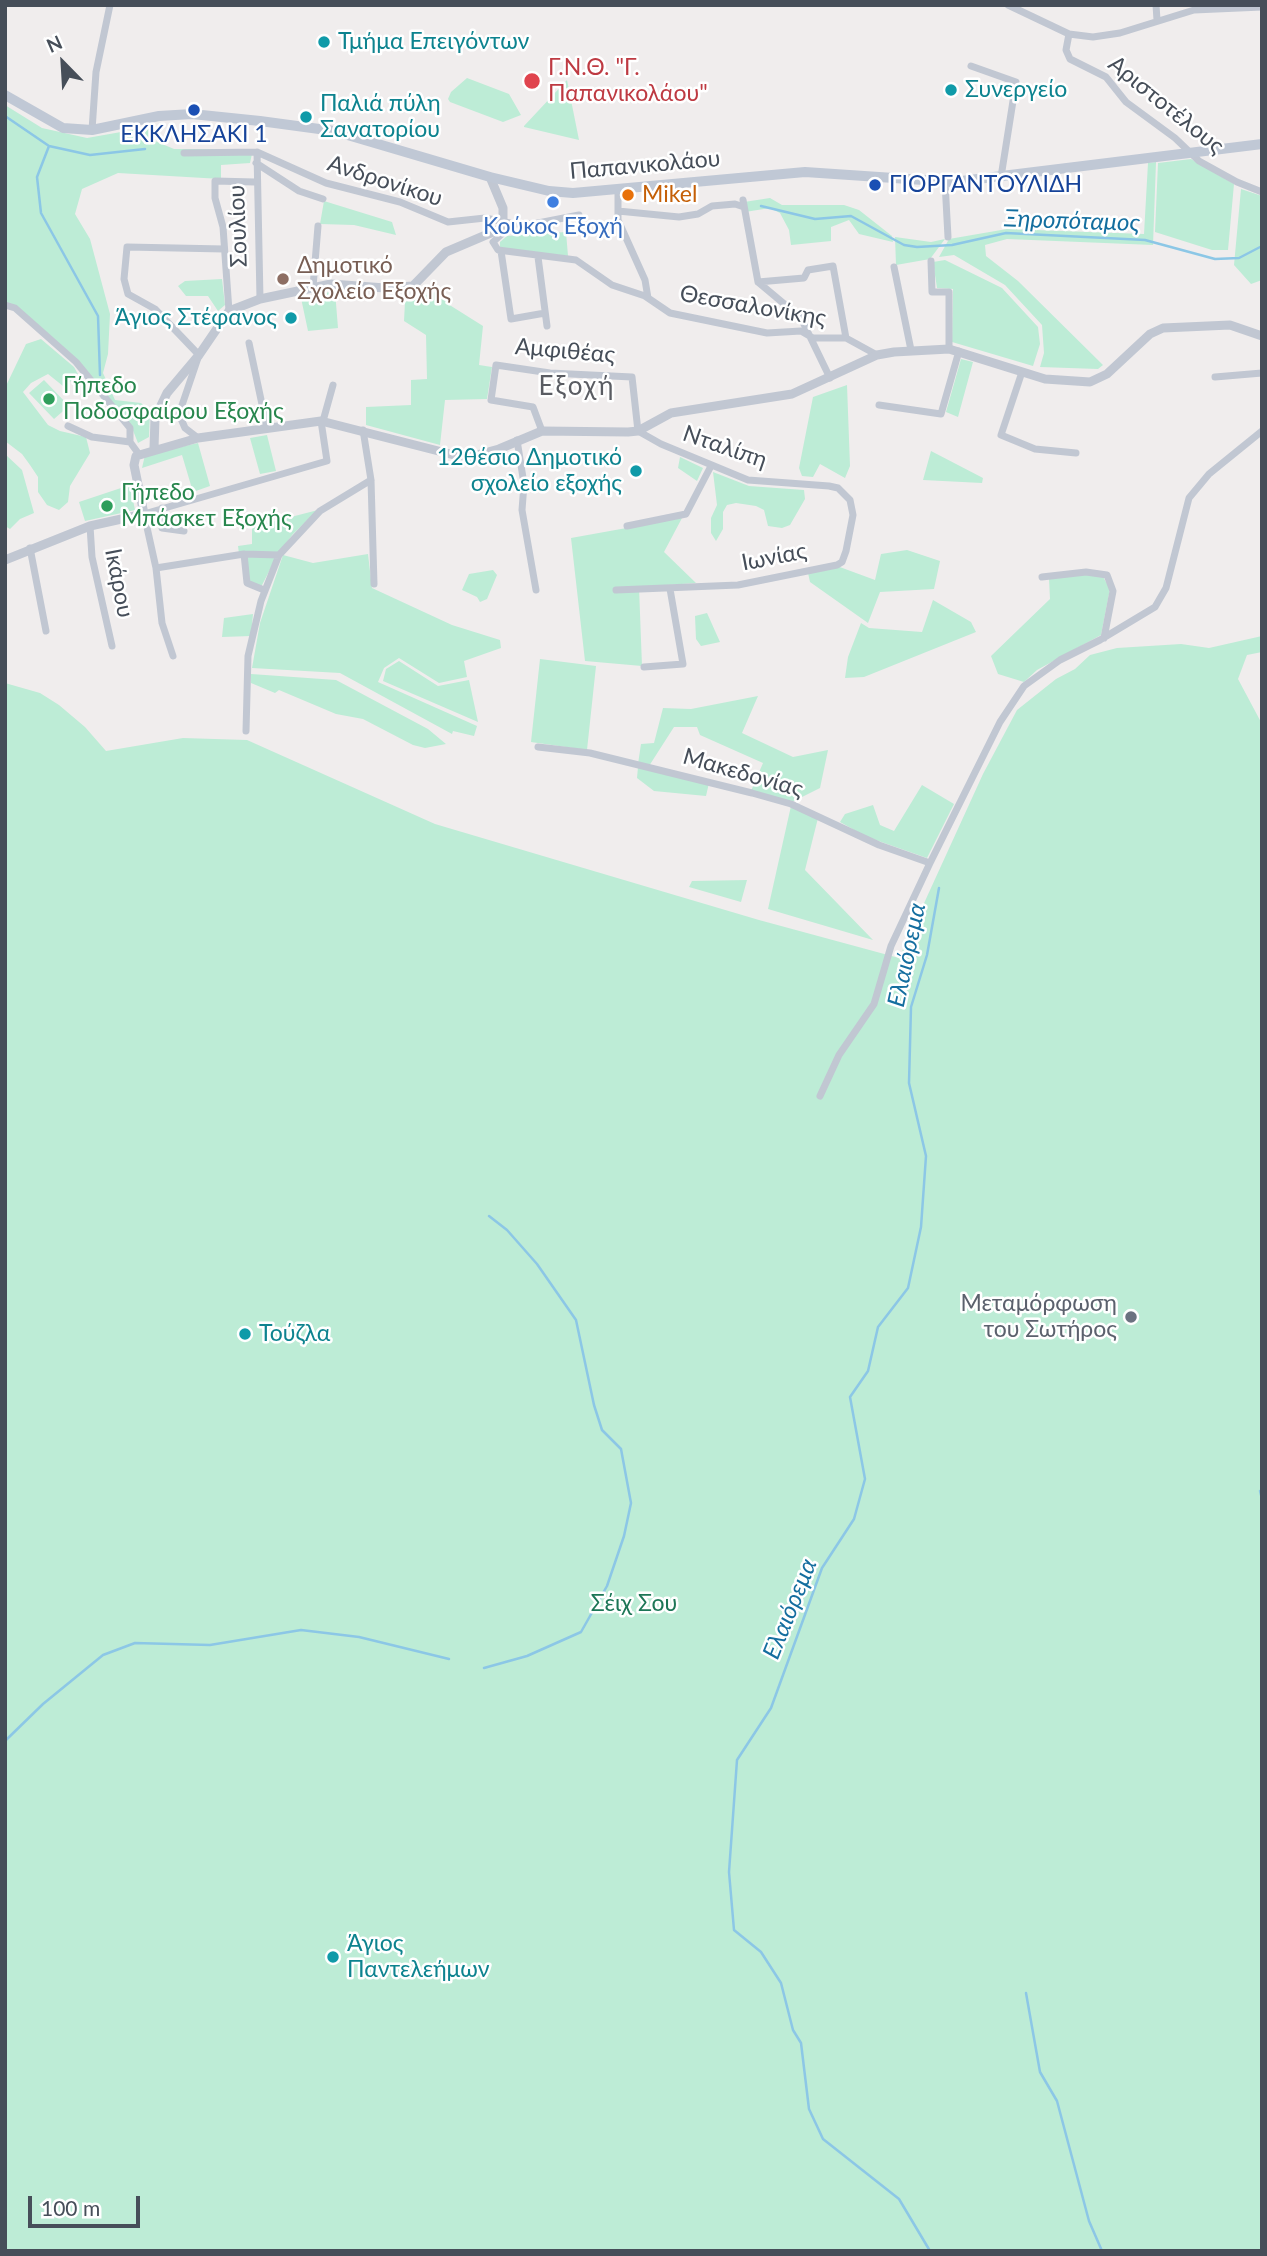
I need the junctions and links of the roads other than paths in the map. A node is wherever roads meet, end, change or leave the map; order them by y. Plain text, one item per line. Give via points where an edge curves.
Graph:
1 (110, 5) edge
2 (1007, 5) edge
3 (1156, 5) edge
4 (1262, 7) edge
5 (1157, 20) junction
6 (1069, 34) junction
7 (971, 66) dead end
8 (5, 95) edge
9 (92, 130) junction
10 (1262, 144) edge
11 (257, 152) junction
12 (184, 153) dead end
13 (1190, 153) junction
14 (256, 163) junction
15 (490, 177) junction
16 (1001, 177) junction
17 (256, 182) junction
18 (945, 182) junction
19 (618, 189) junction
20 (1262, 192) edge
21 (323, 199) dead end
22 (618, 211) junction
23 (579, 215) dead end
24 (503, 222) junction
25 (318, 226) dead end
26 (948, 237) dead end
27 (224, 249) junction
28 (501, 251) junction
29 (538, 257) junction
30 (931, 261) dead end
31 (894, 268) dead end
32 (758, 282) junction
33 (313, 287) junction
34 (648, 298) junction
35 (260, 299) junction
36 (5, 305) edge
37 (229, 311) junction
38 (545, 313) junction
39 (547, 326) dead end
40 (1259, 332) edge
41 (813, 338) junction
42 (846, 338) junction
43 (249, 343) dead end
44 (911, 350) junction
45 (954, 350) junction
46 (199, 355) junction
47 (877, 355) junction
48 (1022, 372) junction
49 (1262, 373) edge
50 (830, 377) junction
51 (1214, 377) dead end
52 (333, 385) dead end
53 (879, 405) dead end
54 (322, 421) junction
55 (68, 426) dead end
56 (267, 428) junction
57 (363, 430) junction
58 (638, 430) junction
59 (542, 431) junction
60 (1262, 431) edge
61 (198, 438) junction
62 (517, 440) junction
63 (130, 442) junction
64 (154, 448) junction
65 (138, 453) junction
66 (1076, 453) dead end
67 (711, 466) junction
68 (371, 480) junction
69 (844, 493) joint
70 (162, 508) junction
71 (144, 514) junction
72 (90, 526) junction
73 (627, 526) dead end
74 (184, 531) dead end
75 (30, 548) junction
76 (244, 555) junction
77 (279, 555) junction
78 (5, 560) edge
79 (156, 568) junction
80 (1042, 577) dead end
81 (374, 584) dead end
82 (670, 589) junction
83 (264, 590) junction
84 (536, 590) dead end
85 (616, 590) dead end
86 (46, 631) dead end
87 (1104, 638) junction
88 (112, 646) dead end
89 (173, 656) dead end
90 (644, 667) dead end
91 (246, 731) dead end
92 (538, 747) dead end
93 (930, 863) junction
94 (820, 1096) dead end

1 - 9 street via 96,72
2 - 6 street
3 - 5 street
4 - 5 street via 1194,10
5 - 6 street via 1106,36
6 - 13 street, Αριστοτέλους via 1066,50 1070,59 1106,77 1126,102
7 - 16 street via 1016,82
8 - 9 main road, Παπανικολάου via 63,128
9 - 15 main road, Παπανικολάου via 169,115 260,121 356,136
10 - 13 main road, Παπανικολάου
11 - 12 street, Ανδρονίκου
11 - 14 street, Σουλίου
11 - 24 street, Ανδρονίκου via 326,183 400,202 435,219
13 - 16 main road, Παπανικολάου
13 - 20 street, Αριστοτέλους
14 - 17 street, Σουλίου
14 - 21 street via 299,191
15 - 19 main road, Παπανικολάου via 549,191
15 - 24 street via 503,208
16 - 18 main road, Παπανικολάου
17 - 27 street via 215,181
17 - 35 street, Σουλίου
18 - 19 main road, Παπανικολάου via 814,171
18 - 26 street
19 - 22 street
22 - 32 street via 679,217 743,204
22 - 34 street
23 - 24 street, Ανδρονίκου via 533,224
24 - 28 street via 503,232 493,246
24 - 33 street via 500,229 446,252 413,286 345,283
25 - 33 street
27 - 37 street
27 - 46 street via 127,247 124,279 128,293 155,309
28 - 29 street, Θεσσαλονίκης
28 - 38 street via 511,319
29 - 34 street, Θεσσαλονίκης via 576,260 612,285
29 - 38 street
30 - 45 street via 932,292 949,292
31 - 44 street
32 - 41 street via 801,318
32 - 42 street via 804,278 808,270 834,266
33 - 35 street
34 - 41 street, Θεσσαλονίκης via 679,315 766,333 806,332
35 - 37 street
36 - 63 street via 15,308 76,362 130,428
37 - 46 street
38 - 39 street
40 - 48 street via 1230,325 1163,328 1150,334 1107,374 1090,382 1045,379
41 - 42 street, Θεσσαλονίκης
41 - 50 street
42 - 47 street, Θεσσαλονίκης
43 - 56 street
44 - 45 street
44 - 47 street
45 - 48 street
45 - 53 street via 940,414
46 - 61 street via 179,414 185,428
46 - 64 street via 167,393 157,413
47 - 50 street
48 - 66 street via 1001,435 1035,449
49 - 51 street
50 - 58 street via 792,394 671,413
52 - 54 street
54 - 56 street
54 - 57 street
54 - 70 street via 327,461
55 - 63 street via 92,437
56 - 61 street
57 - 62 street via 458,456 485,454
57 - 68 street
58 - 59 street
58 - 59 street, Αμφιθέας via 632,377 496,365 491,398 534,409
58 - 67 street, Νταλίπη
59 - 62 street
60 - 87 street via 1209,474 1189,498 1158,603
61 - 64 street
62 - 84 street via 524,484 522,510
63 - 65 street
64 - 65 street
65 - 71 street via 134,465
67 - 69 street, Νταλίπη via 748,480 829,486
67 - 73 street via 686,514
68 - 77 street via 322,509
68 - 81 street
69 - 82 street, Ιωνίας via 853,515 842,562 738,584
70 - 71 street
70 - 74 street via 162,528
71 - 72 street
71 - 79 street
72 - 75 street
72 - 88 street, Ικάρου via 92,557
75 - 78 street
75 - 86 street
76 - 77 street
76 - 79 street
76 - 83 street via 247,583
77 - 83 street
79 - 89 street via 162,623
80 - 87 street via 1086,572 1107,575 1113,591
82 - 85 street, Ιωνίας
82 - 90 street via 683,664
83 - 91 street via 248,656
87 - 93 street via 1060,660 1024,686 1000,722
92 - 93 street, Μακεδονίας via 590,753 791,804
93 - 94 street via 891,946 874,1004 839,1055

